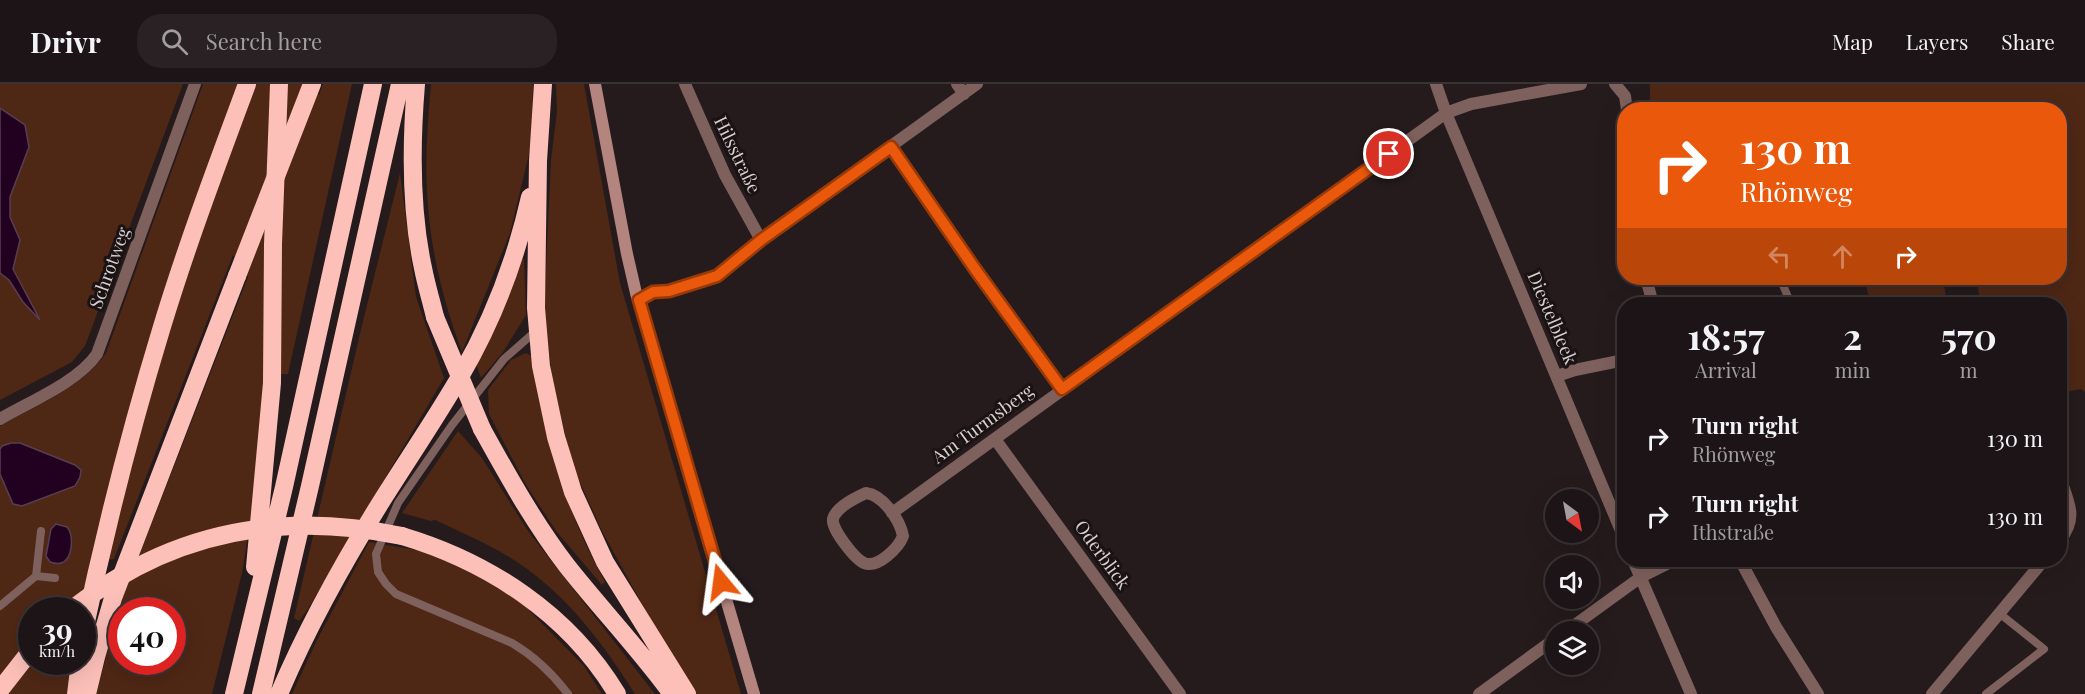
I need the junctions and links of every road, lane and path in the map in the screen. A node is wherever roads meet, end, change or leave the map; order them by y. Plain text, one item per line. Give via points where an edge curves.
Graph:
1 (195, 84) edge
2 (247, 84) edge
3 (279, 84) edge
4 (312, 84) edge
5 (373, 84) edge
6 (400, 84) edge
7 (416, 84) edge
8 (543, 84) edge
9 (595, 84) edge
10 (685, 84) edge
11 (977, 84) edge
12 (1436, 84) edge
13 (1581, 84) edge
14 (1616, 84) edge
15 (960, 89) edge
16 (1626, 102) edge
17 (1446, 113) junction
18 (891, 147) junction
19 (538, 161) junction
20 (761, 240) junction
21 (639, 300) junction
22 (537, 330) junction
23 (1617, 361) edge
24 (1557, 376) junction
25 (1062, 389) junction
26 (0, 419) edge
27 (995, 439) junction
28 (2067, 502) edge
29 (892, 513) junction
30 (1617, 521) edge
31 (2067, 529) edge
32 (41, 531) dead end
33 (1637, 567) edge
34 (1661, 567) edge
35 (1744, 567) edge
36 (2038, 567) edge
37 (36, 576) junction
38 (1641, 577) junction
39 (55, 578) dead end
40 (90, 597) edge
41 (91, 597) edge
42 (0, 606) edge
43 (2000, 613) junction
44 (1580, 621) edge
45 (246, 646) junction
46 (1545, 647) edge
47 (18, 667) edge
48 (78, 675) edge
49 (0, 690) edge
50 (76, 694) edge
51 (87, 694) edge
52 (234, 694) edge
53 (261, 694) edge
54 (279, 694) edge
55 (568, 694) edge
56 (617, 694) edge
57 (672, 694) edge
58 (687, 694) edge
59 (754, 694) edge
60 (1180, 694) edge
61 (1479, 694) edge
62 (1691, 694) edge
63 (1818, 694) edge
64 (1932, 694) edge
65 (1986, 694) edge

1 - 26 street, Schrotweg via 97,354 76,376
2 - 41 highway via 161,328 127,445
3 - 45 highway via 272,383
4 - 51 highway, bridge via 113,598
5 - 45 highway
6 - 53 highway
7 - 57 highway, bridge via 412,128 414,196 422,266 435,316 456,371 482,429 532,518
8 - 19 highway
9 - 21 street
10 - 20 street, Hilsstraße via 725,175
11 - 15 street
12 - 17 street, Diestelbleek
13 - 17 street, Am Turmsberg via 1471,104
14 - 16 street
15 - 18 street
17 - 24 street, Diestelbleek
17 - 25 street, Am Turmsberg
18 - 20 street
18 - 25 street
19 - 22 highway
19 - 54 highway via 512,263 482,335 352,551
20 - 21 street via 717,276 653,292
21 - 59 street
22 - 55 lane via 504,359 452,425 398,503 376,555 378,572 396,594 512,643 528,653
22 - 58 highway via 556,437 583,516 619,586
23 - 24 street
24 - 30 street, Diestelbleek
25 - 27 street, Am Turmsberg
27 - 29 street, Am Turmsberg
27 - 60 street, Oderblick
28 - 31 street via 2071,515
29 - 29 street via 903,536 895,549 873,564 859,560 833,526 838,511 866,493 879,498
32 - 37 lane
33 - 38 street
34 - 38 street
35 - 63 street
36 - 43 street
37 - 39 lane
37 - 42 lane
38 - 44 street
38 - 62 street
40 - 56 highway, bridge via 145,562 227,533 315,524 402,536 477,565 523,593 582,647
43 - 64 street
43 - 65 lane via 2044,649
45 - 52 highway
46 - 61 street
47 - 49 highway
48 - 50 highway

